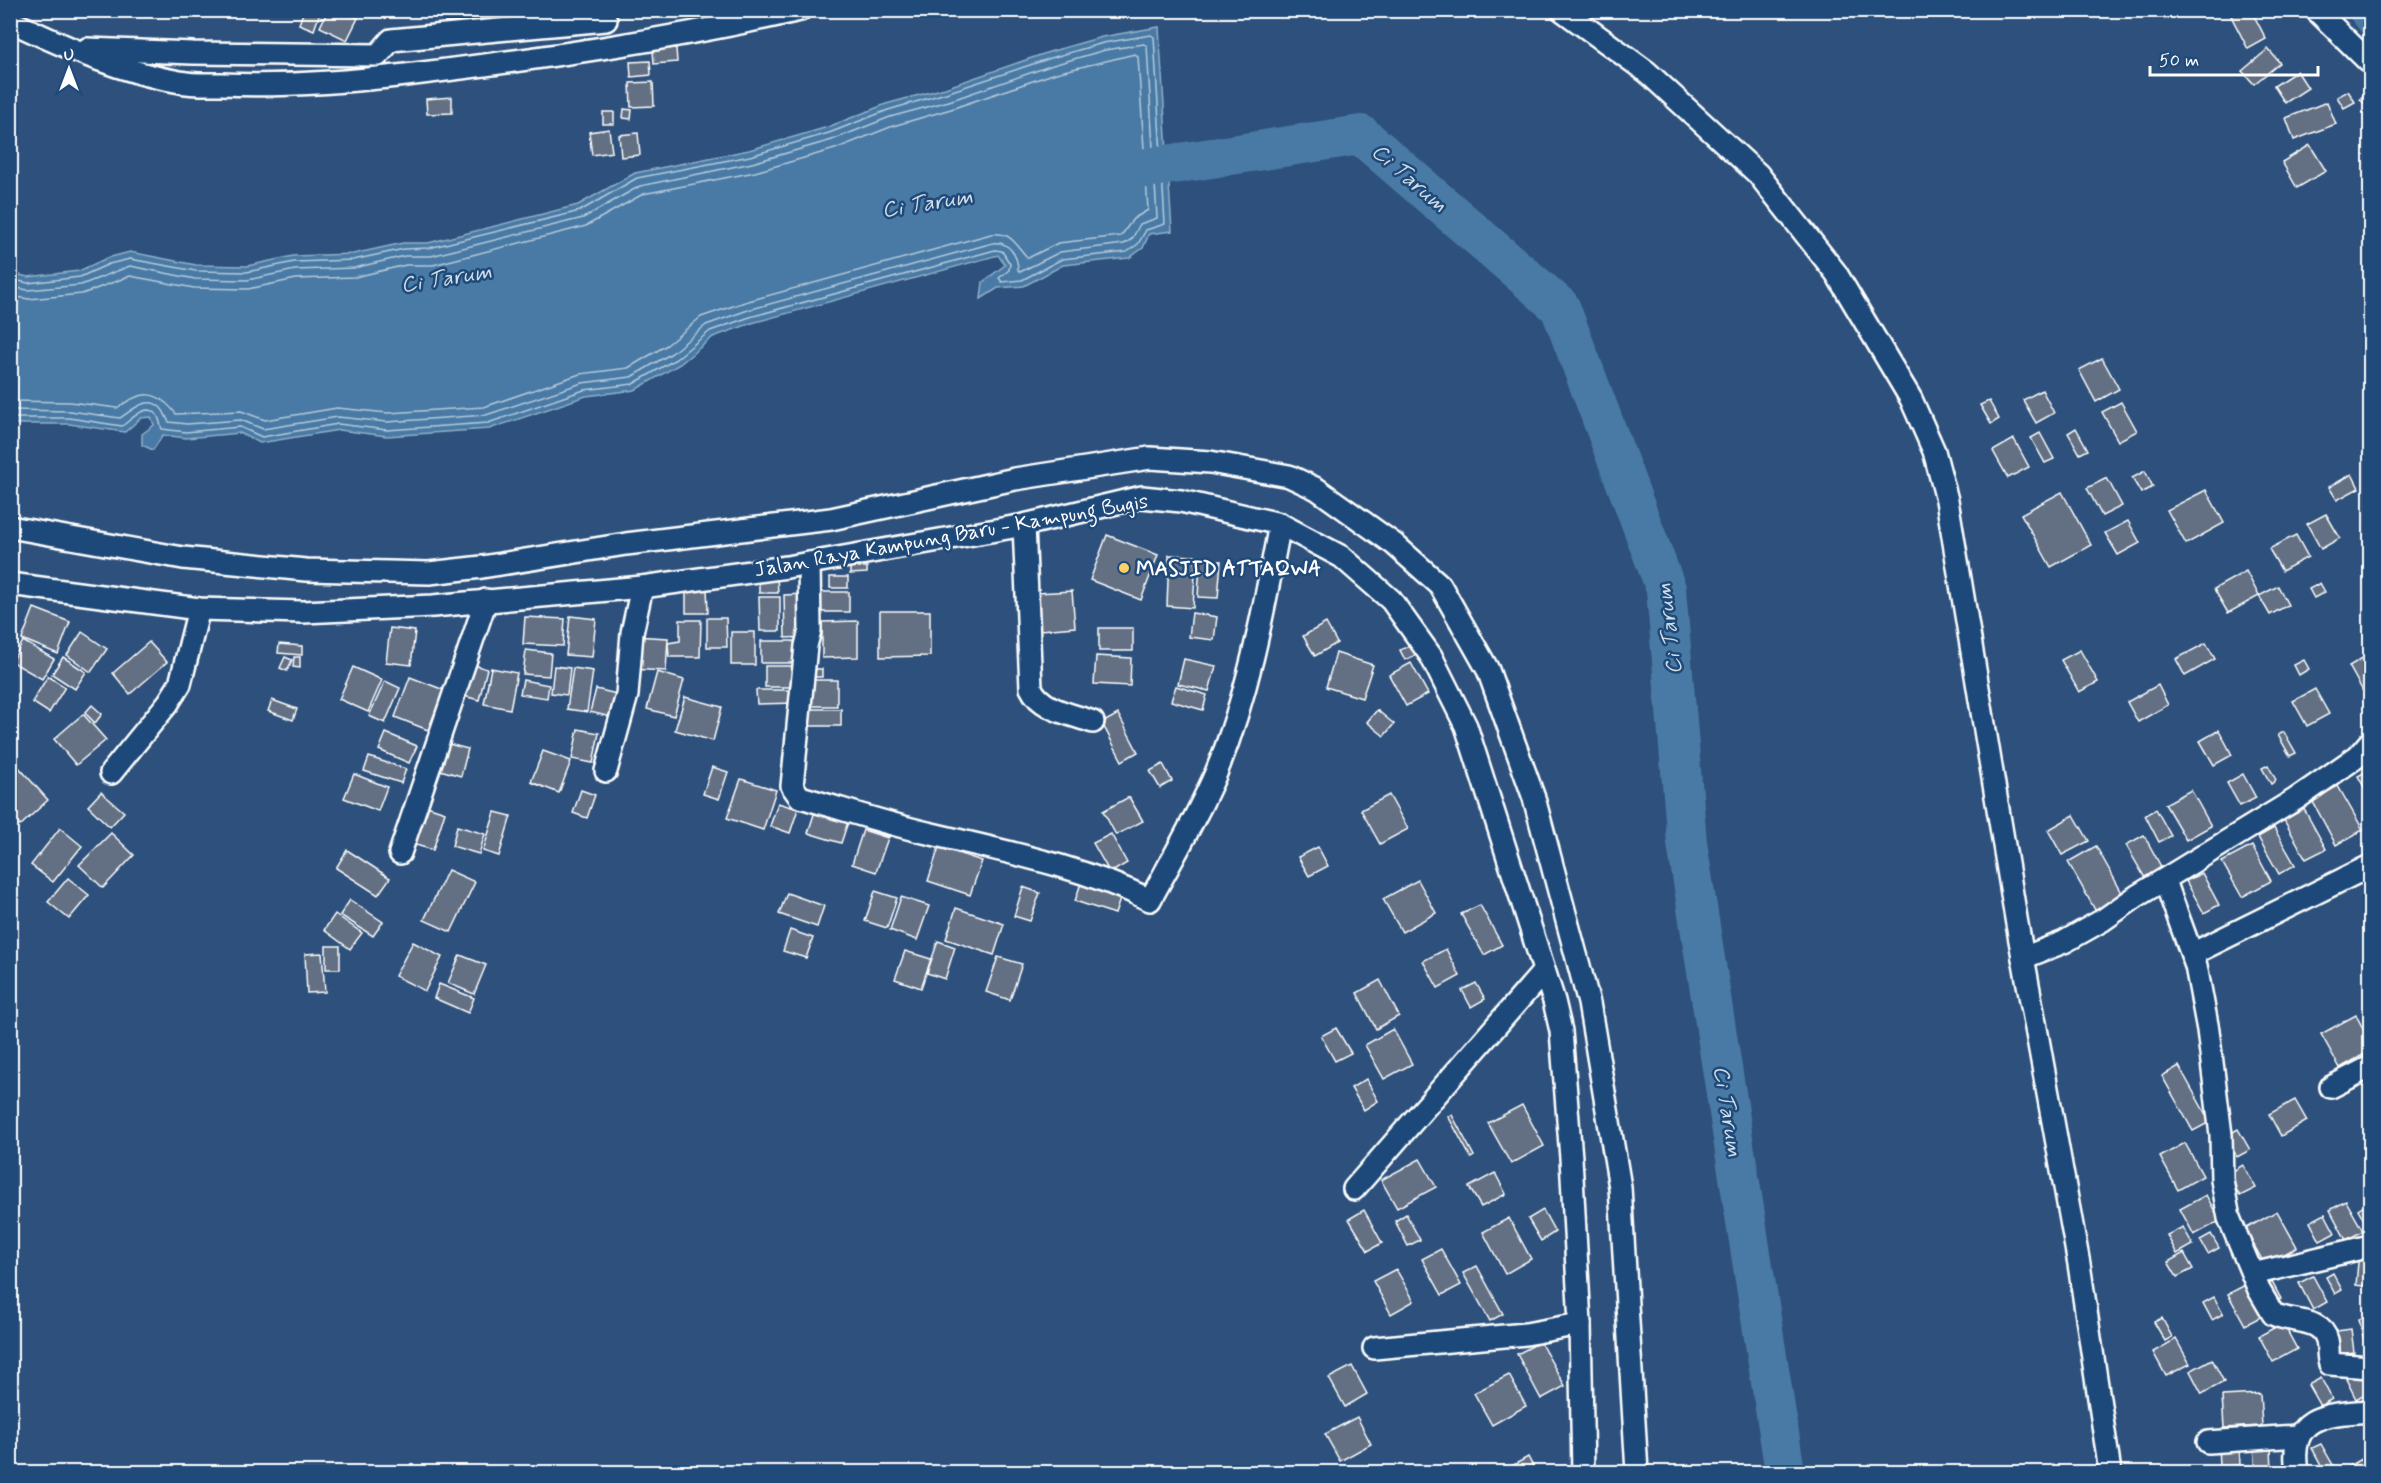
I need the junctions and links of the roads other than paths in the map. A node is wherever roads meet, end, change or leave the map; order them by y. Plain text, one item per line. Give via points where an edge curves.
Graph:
1 (800, 10) edge
2 (1562, 10) edge
3 (2316, 10) edge
4 (606, 20) dead end
5 (10, 21) edge
6 (66, 48) junction
7 (2370, 63) edge
8 (1280, 524) junction
9 (1024, 525) junction
10 (10, 527) edge
11 (808, 563) junction
12 (10, 584) edge
13 (642, 587) junction
14 (486, 600) junction
15 (199, 609) junction
16 (1093, 722) dead end
17 (2370, 742) edge
18 (606, 771) dead end
19 (111, 772) dead end
20 (400, 853) dead end
21 (2370, 866) edge
22 (2165, 880) junction
23 (2192, 954) junction
24 (2023, 958) junction
25 (1544, 971) junction
26 (2370, 1067) edge
27 (2331, 1087) dead end
28 (1354, 1188) dead end
29 (2370, 1246) edge
30 (2253, 1274) junction
31 (1580, 1324) junction
32 (1374, 1348) dead end
33 (2370, 1367) edge
34 (2370, 1411) edge
35 (2297, 1436) junction
36 (2208, 1442) dead end
37 (1583, 1473) edge
38 (1637, 1473) edge
39 (2110, 1473) edge
40 (2297, 1473) edge

1 - 6 street via 658,40 353,81 250,86 181,82 117,67
2 - 24 street via 1647,72 1758,174 1836,273 1911,399 1934,451 1947,500
3 - 7 street
4 - 6 street via 391,40 378,55 193,54
5 - 6 street
8 - 9 street, Jalan Raya Kampung Baru - Kampung Bugis via 1148,497
8 - 11 street via 1257,647 1216,771 1150,900 1119,884 1064,865 929,834 800,797 792,786 810,630
8 - 25 street, Jalan Raya Kampung Baru - Kampung Bugis via 1342,557 1391,600 1431,656 1466,726
9 - 11 street, Jalan Raya Kampung Baru - Kampung Bugis
9 - 16 street via 1031,688 1043,704
10 - 38 street via 183,558 306,570 429,573 831,519 1015,480 1150,458 1210,462 1289,476 1317,489 1394,544 1440,585 1488,670 1534,798 1589,1003 1620,1187
11 - 13 street, Jalan Raya Kampung Baru - Kampung Bugis
12 - 15 street, Jalan Raya Kampung Baru - Kampung Bugis
13 - 14 street, Jalan Raya Kampung Baru - Kampung Bugis
13 - 18 street via 632,633 627,695
14 - 15 street, Jalan Raya Kampung Baru - Kampung Bugis via 303,612
14 - 20 street
15 - 19 street via 180,684
17 - 22 street via 2358,756 2296,799
21 - 23 street
22 - 23 street
22 - 24 street via 2064,942
23 - 30 street via 2208,1030 2229,1218
24 - 39 street via 2079,1264
25 - 28 street
25 - 31 street, Jalan Raya Kampung Baru - Kampung Bugis via 1561,1031
26 - 27 street
29 - 30 street
30 - 33 street via 2273,1314 2312,1323 2323,1332 2330,1364
31 - 32 street via 1527,1334
31 - 37 street, Jalan Raya Kampung Baru - Kampung Bugis
34 - 35 street via 2334,1413 2316,1420
35 - 36 street
35 - 40 street

